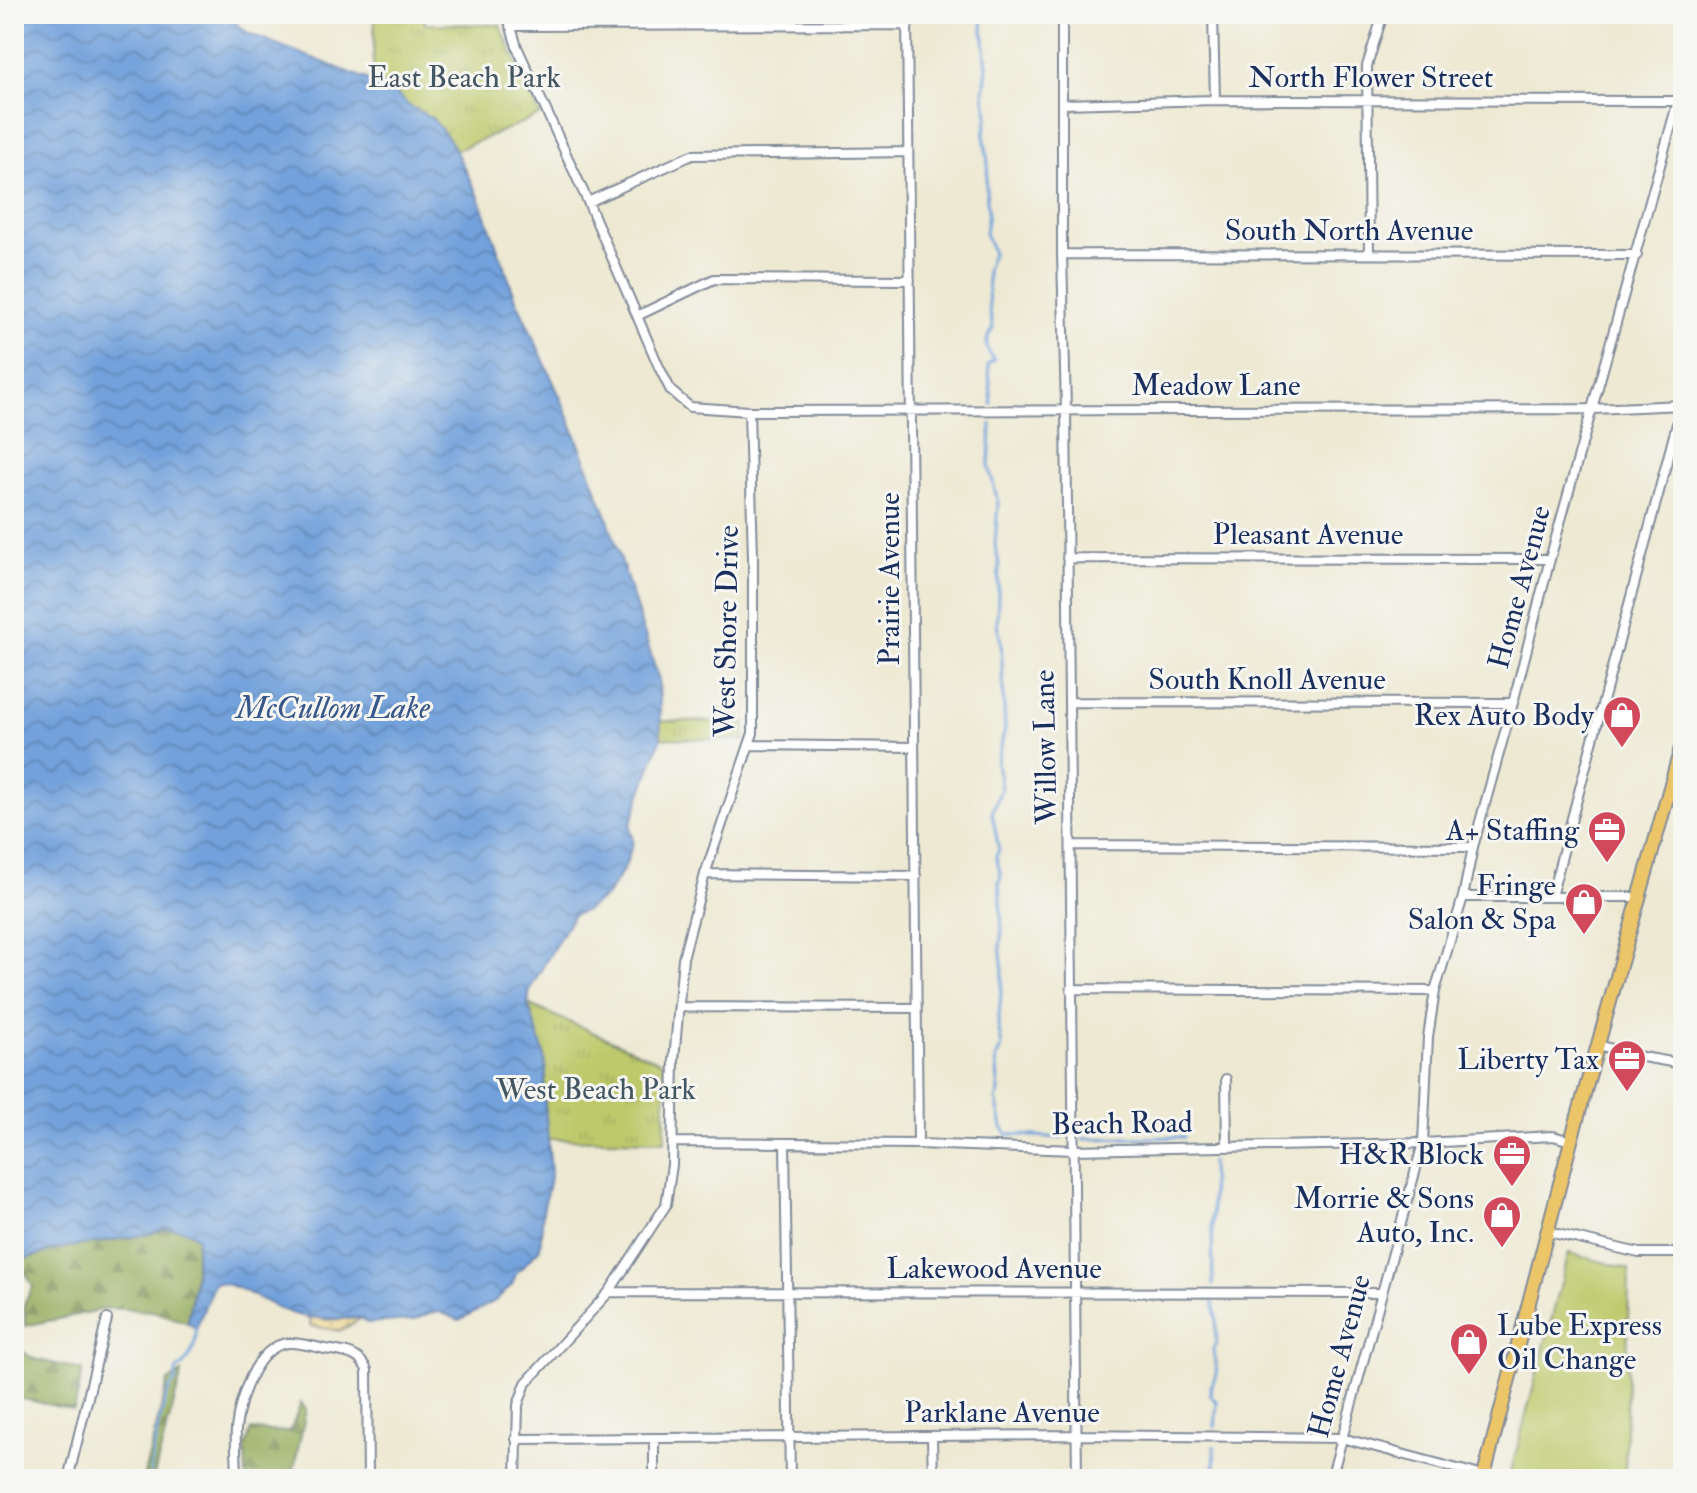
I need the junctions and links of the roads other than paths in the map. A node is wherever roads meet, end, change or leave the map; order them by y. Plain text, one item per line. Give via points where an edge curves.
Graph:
1 (507, 14) edge
2 (907, 14) edge
3 (1062, 14) edge
4 (1213, 14) edge
5 (1383, 14) edge
6 (641, 19) edge
7 (777, 19) edge
8 (908, 25) junction
9 (510, 26) junction
10 (1683, 83) edge
11 (1215, 100) junction
12 (1367, 101) junction
13 (1678, 101) junction
14 (1063, 104) junction
15 (908, 152) junction
16 (588, 202) junction
17 (1062, 254) junction
18 (1369, 254) junction
19 (1637, 255) junction
20 (910, 280) junction
21 (637, 316) junction
22 (1682, 405) edge
23 (1066, 409) junction
24 (1593, 409) junction
25 (749, 411) junction
26 (913, 411) junction
27 (1067, 558) junction
28 (1550, 559) junction
29 (1069, 702) junction
30 (1513, 703) junction
31 (1683, 741) edge
32 (750, 745) junction
33 (914, 747) junction
34 (1071, 845) junction
35 (1473, 847) junction
36 (705, 874) junction
37 (916, 876) junction
38 (1463, 897) junction
39 (1551, 897) junction
40 (1638, 897) junction
41 (1071, 989) junction
42 (1435, 991) junction
43 (679, 1007) junction
44 (917, 1008) junction
45 (1599, 1045) junction
46 (1683, 1064) edge
47 (1226, 1079) dead end
48 (1571, 1141) junction
49 (673, 1142) junction
50 (785, 1143) junction
51 (1423, 1143) junction
52 (918, 1144) junction
53 (1227, 1145) junction
54 (1074, 1150) junction
55 (1549, 1232) junction
56 (1683, 1253) edge
57 (1075, 1291) junction
58 (609, 1292) junction
59 (1379, 1293) junction
60 (786, 1294) junction
61 (107, 1319) dead end
62 (1076, 1435) junction
63 (790, 1436) junction
64 (932, 1436) junction
65 (654, 1438) junction
66 (1342, 1438) junction
67 (516, 1439) junction
68 (170, 1477) edge
69 (237, 1478) edge
70 (1484, 1478) edge
71 (68, 1479) edge
72 (368, 1479) edge
73 (516, 1479) edge
74 (654, 1479) edge
75 (790, 1479) edge
76 (933, 1479) edge
77 (1077, 1479) edge
78 (1331, 1479) edge

1 - 9 street
2 - 8 street, Prairie Avenue
3 - 14 street, Willow Lane
4 - 11 street
5 - 12 street via 1367,66
6 - 7 street
6 - 9 street
7 - 8 street
8 - 15 street, Prairie Avenue
9 - 16 street
10 - 13 street, Home Avenue
11 - 12 street, North Flower Street
11 - 14 street, North Flower Street
12 - 13 street, North Flower Street
12 - 18 street
13 - 19 street, Home Avenue
14 - 17 street, Willow Lane
15 - 16 street via 692,155
15 - 20 street, Prairie Avenue
16 - 21 street
17 - 18 street, South North Avenue
17 - 23 street, Willow Lane
18 - 19 street, South North Avenue
19 - 24 street, Home Avenue
20 - 21 street via 714,279
20 - 26 street, Prairie Avenue
21 - 25 street via 671,391 690,407
22 - 24 street, Meadow Lane
22 - 39 street
23 - 24 street, Meadow Lane
23 - 26 street, Meadow Lane
23 - 27 street, Willow Lane
24 - 28 street, Home Avenue
25 - 26 street, Meadow Lane
25 - 32 street, West Shore Drive
26 - 33 street, Prairie Avenue
27 - 28 street, Pleasant Avenue
27 - 29 street, Willow Lane
28 - 30 street, Home Avenue
29 - 30 street, South Knoll Avenue
29 - 34 street, Willow Lane
30 - 35 street, Home Avenue
31 - 40 main road
32 - 33 street
32 - 36 street, West Shore Drive
33 - 37 street, Prairie Avenue
34 - 35 street
34 - 41 street, Willow Lane
35 - 38 street, Home Avenue
36 - 37 street
36 - 43 street, West Shore Drive via 683,958
37 - 44 street, Prairie Avenue
38 - 39 street
38 - 42 street, Home Avenue
39 - 40 street
40 - 45 main road
41 - 42 street
41 - 54 street, Willow Lane
42 - 51 street, Home Avenue
43 - 44 street
43 - 49 street, West Shore Drive
44 - 52 street, Prairie Avenue
45 - 46 street
45 - 48 main road
47 - 53 street
48 - 51 street, Beach Road via 1553,1136
48 - 55 main road
49 - 50 street, Beach Road
49 - 58 street, West Shore Drive via 666,1205
50 - 52 street, Beach Road
50 - 60 street
51 - 53 street, Beach Road
51 - 59 street, Home Avenue
52 - 54 street, Beach Road
53 - 54 street, Beach Road
54 - 57 street, Willow Lane
55 - 56 street via 1639,1253
55 - 70 main road
57 - 59 street, Lakewood Avenue
57 - 60 street, Lakewood Avenue
57 - 62 street, Willow Lane
58 - 60 street, Lakewood Avenue
58 - 67 street, West Shore Drive via 526,1383 518,1405
59 - 66 street, Home Avenue
60 - 63 street
61 - 71 street
62 - 64 street, Parklane Avenue
62 - 66 street, Parklane Avenue
62 - 77 street, Willow Lane
63 - 64 street, Parklane Avenue
63 - 65 street, Parklane Avenue
63 - 75 street
64 - 76 street
65 - 67 street, Parklane Avenue
65 - 74 street
66 - 70 street, Parklane Avenue
66 - 78 street, Home Avenue
67 - 73 street, West Shore Drive
68 - 69 street
69 - 72 street via 236,1427 249,1379 272,1348 289,1343 362,1360 367,1370

